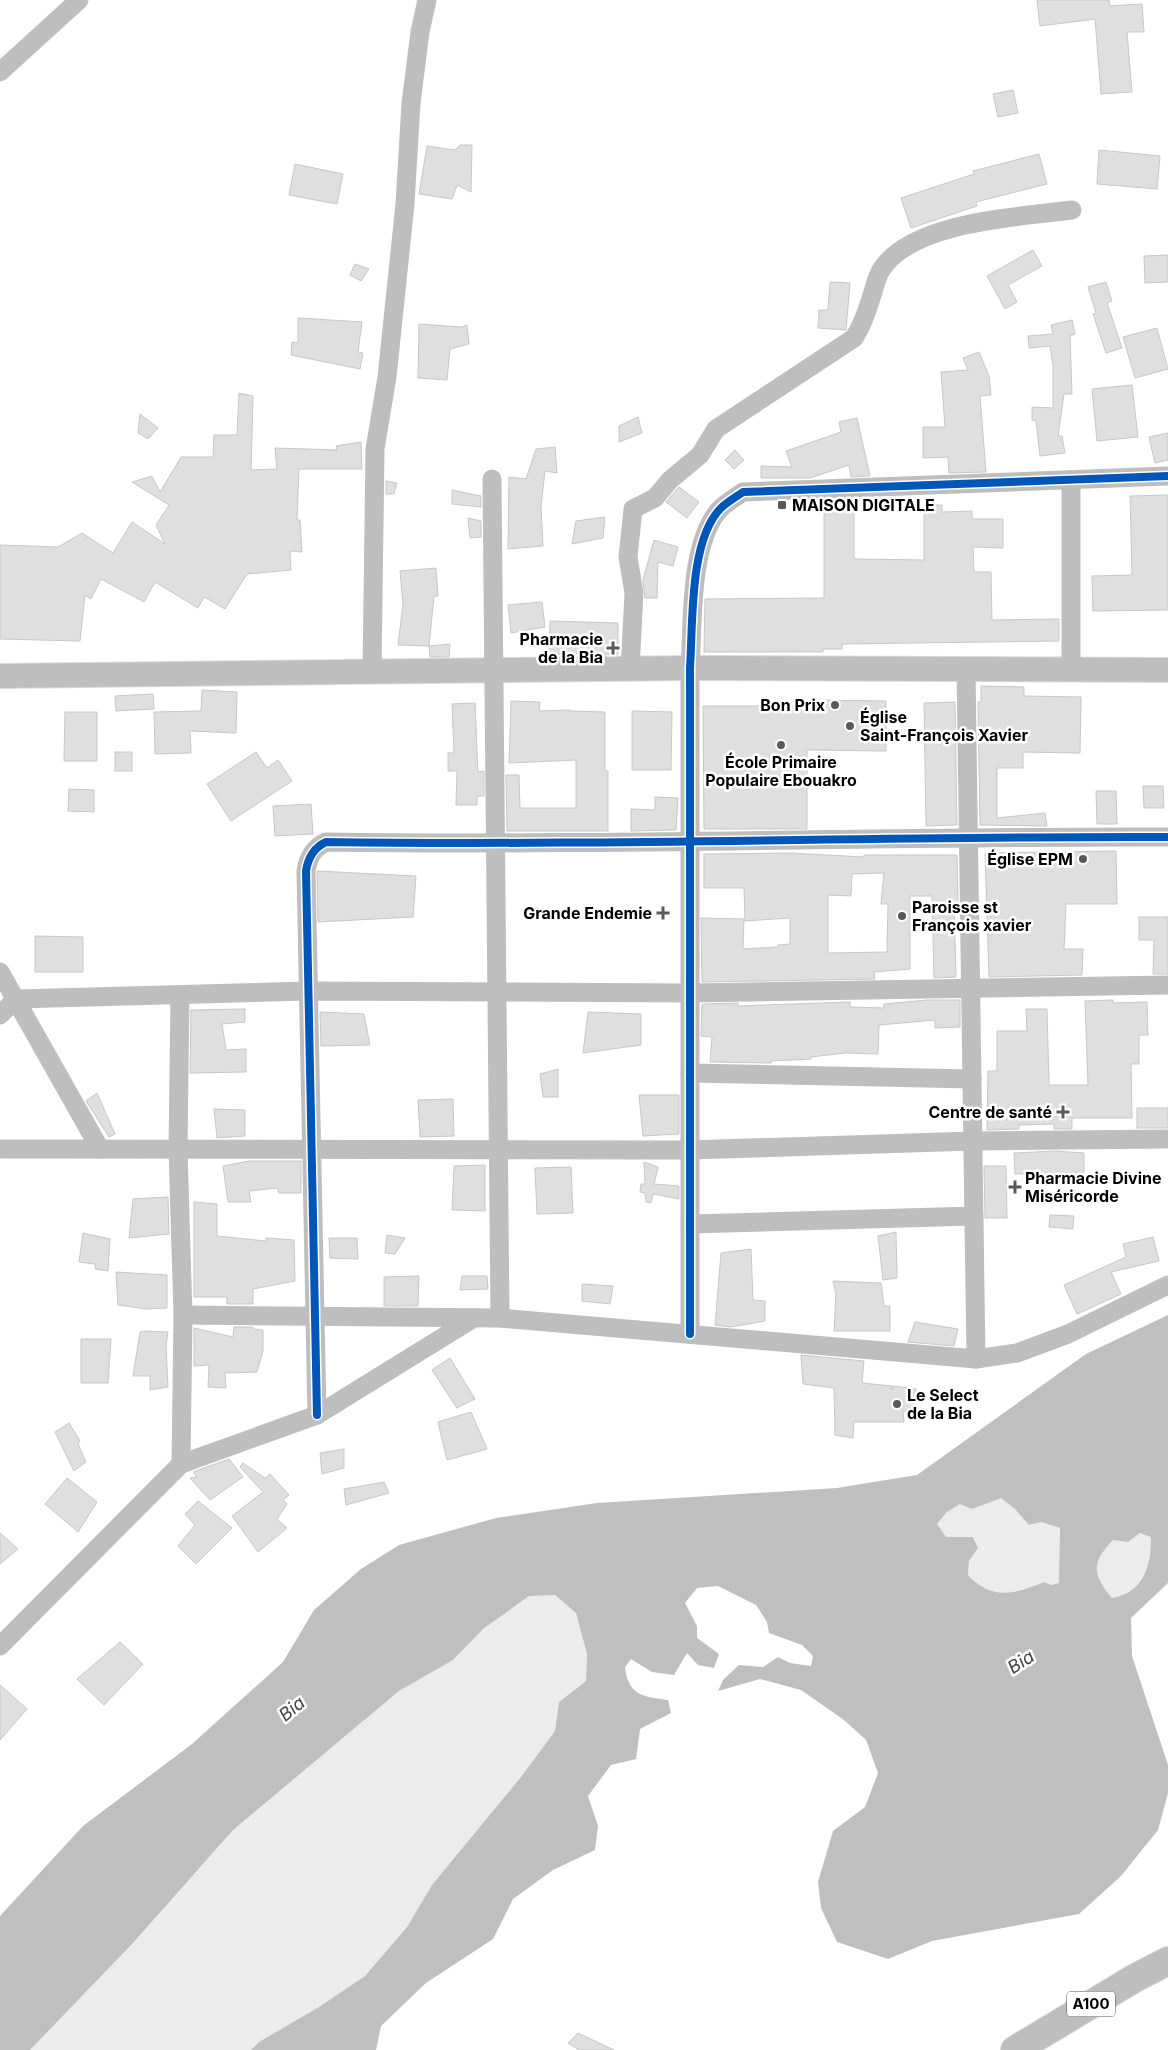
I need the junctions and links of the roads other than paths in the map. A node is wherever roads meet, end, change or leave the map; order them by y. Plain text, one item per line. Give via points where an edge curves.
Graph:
1 (78, 0) edge
2 (427, 0) edge
3 (0, 72) edge
4 (1072, 210) dead end
5 (1168, 476) edge
6 (492, 478) dead end
7 (1071, 480) junction
8 (690, 668) junction
9 (630, 670) junction
10 (966, 670) junction
11 (1071, 670) junction
12 (1168, 670) edge
13 (494, 672) junction
14 (372, 673) junction
15 (0, 676) edge
16 (969, 836) junction
17 (1168, 837) edge
18 (690, 842) junction
19 (496, 845) junction
20 (0, 972) edge
21 (1168, 985) edge
22 (971, 988) junction
23 (307, 992) junction
24 (497, 993) junction
25 (690, 993) junction
26 (180, 995) junction
27 (16, 999) junction
28 (0, 1015) edge
29 (690, 1073) junction
30 (972, 1079) junction
31 (1168, 1139) edge
32 (973, 1141) junction
33 (312, 1148) junction
34 (0, 1149) edge
35 (100, 1149) junction
36 (178, 1150) junction
37 (497, 1150) junction
38 (690, 1150) junction
39 (974, 1216) junction
40 (690, 1224) junction
41 (1168, 1285) edge
42 (183, 1315) junction
43 (315, 1316) junction
44 (474, 1318) junction
45 (500, 1318) junction
46 (690, 1334) junction
47 (976, 1360) junction
48 (317, 1415) junction
49 (181, 1464) junction
50 (0, 1646) edge
51 (1168, 1961) edge
52 (1015, 2050) edge

1 - 3 street
2 - 14 street via 411,103 405,204 387,377 375,449
4 - 9 street via 973,222 919,240 890,258 880,272 854,338 716,430 700,455 670,480 655,498 633,509 628,557 634,593
5 - 7 street
6 - 13 street
7 - 8 street via 743,492 721,508 706,529 697,558
7 - 11 street
8 - 9 main road
8 - 10 main road
8 - 18 street
9 - 13 main road
10 - 11 main road
10 - 16 street
11 - 12 main road
13 - 14 main road
13 - 19 street
14 - 15 main road
16 - 17 street
16 - 18 street
16 - 22 street
18 - 19 street
18 - 25 street
19 - 23 street via 326,842 318,846 311,854 306,871
19 - 24 street
20 - 27 street
21 - 22 street
22 - 25 street
22 - 30 street
23 - 24 street
23 - 26 street
23 - 33 street
24 - 25 street
24 - 37 street
25 - 29 street
26 - 27 street
26 - 36 street
27 - 28 street
27 - 35 street
29 - 30 street
29 - 38 street
30 - 32 street
31 - 32 street
32 - 38 street
32 - 39 street
33 - 36 street
33 - 37 street
33 - 43 street
34 - 35 street
35 - 36 street
36 - 42 street
37 - 38 street
37 - 45 street
38 - 40 street
39 - 40 street
39 - 47 street
40 - 46 street
41 - 47 street via 1068,1334 1017,1353
42 - 43 street
42 - 49 street
43 - 44 street
43 - 48 street
44 - 45 street
44 - 48 street
45 - 46 street
46 - 47 street
48 - 49 street
49 - 50 street
51 - 52 highway, A100

